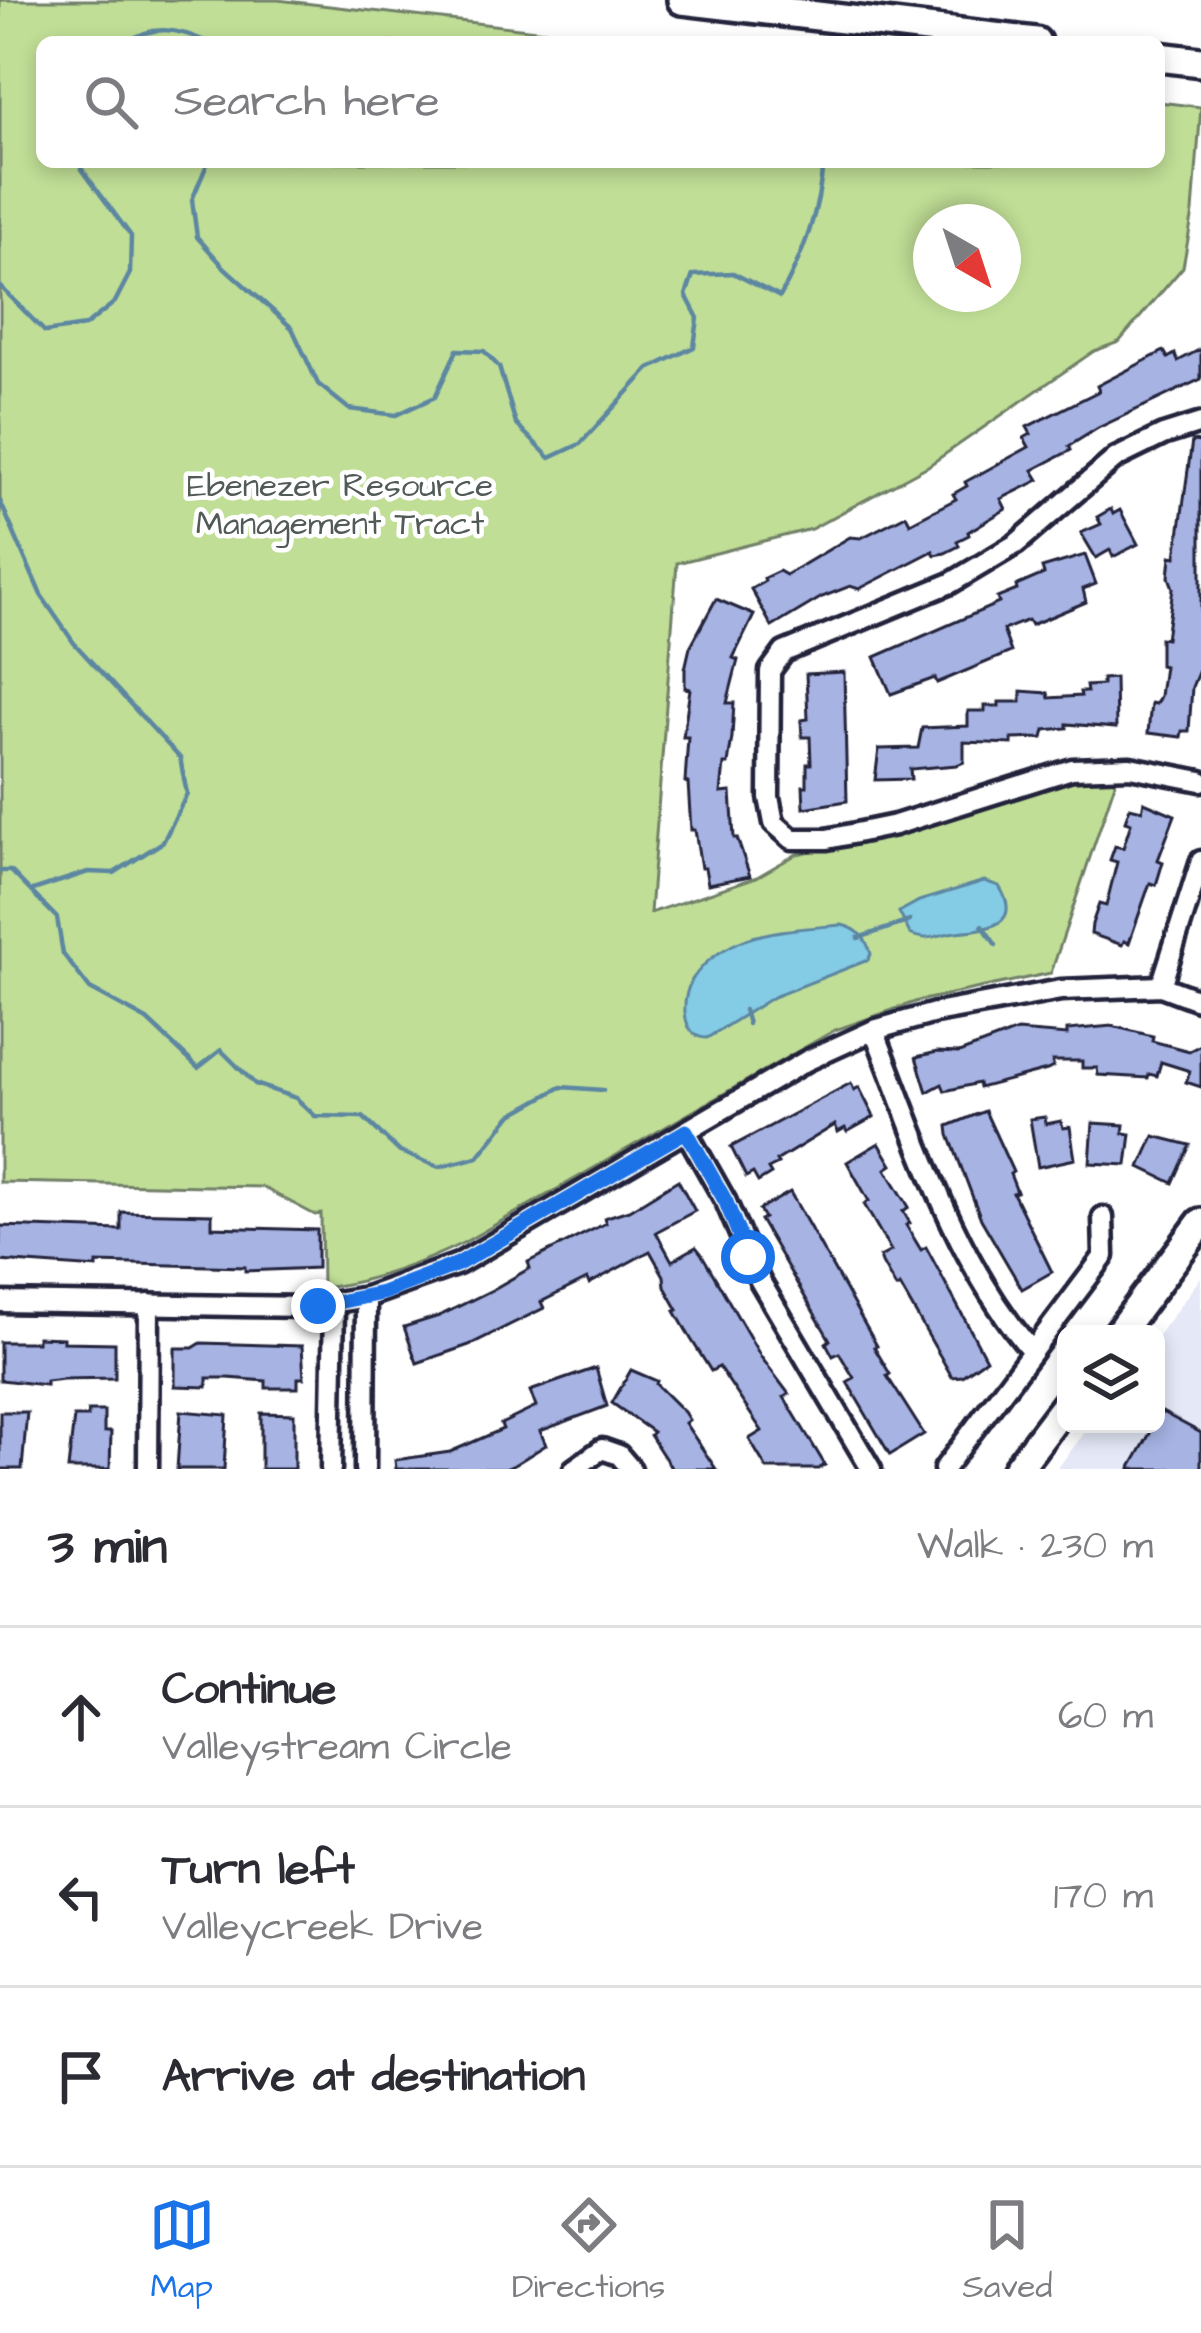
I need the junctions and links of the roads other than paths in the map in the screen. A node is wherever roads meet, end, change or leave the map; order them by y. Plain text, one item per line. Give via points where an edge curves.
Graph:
1 (682, 0) edge
2 (989, 36) edge
3 (1165, 58) edge
4 (1201, 62) edge
5 (1201, 423) edge
6 (1201, 781) edge
7 (1201, 861) edge
8 (1161, 986) junction
9 (1201, 1001) edge
10 (874, 1030) junction
11 (686, 1131) junction
12 (1103, 1217) dead end
13 (1201, 1223) edge
14 (366, 1297) junction
15 (0, 1302) edge
16 (149, 1304) junction
17 (334, 1304) junction
18 (1125, 1325) edge
19 (1032, 1352) junction
20 (1057, 1415) edge
21 (148, 1469) edge
22 (331, 1469) edge
23 (365, 1469) edge
24 (574, 1469) edge
25 (631, 1469) edge
26 (871, 1469) edge
27 (944, 1469) edge
28 (1017, 1469) edge

1 - 2 street
3 - 4 street
5 - 6 street via 1116,458 1016,544 951,584 784,652 770,671 769,796 782,833 808,841 917,819 1072,769 1130,767
7 - 8 street
8 - 9 street
8 - 10 street via 1060,990
10 - 11 street
10 - 19 street via 952,1223
11 - 14 street via 458,1264
11 - 26 street via 760,1281
12 - 19 street via 1104,1256
13 - 18 street
14 - 17 street
14 - 23 street
15 - 16 street
16 - 17 street
16 - 21 street
17 - 22 street
19 - 27 street
20 - 28 street
24 - 25 street via 602,1449

